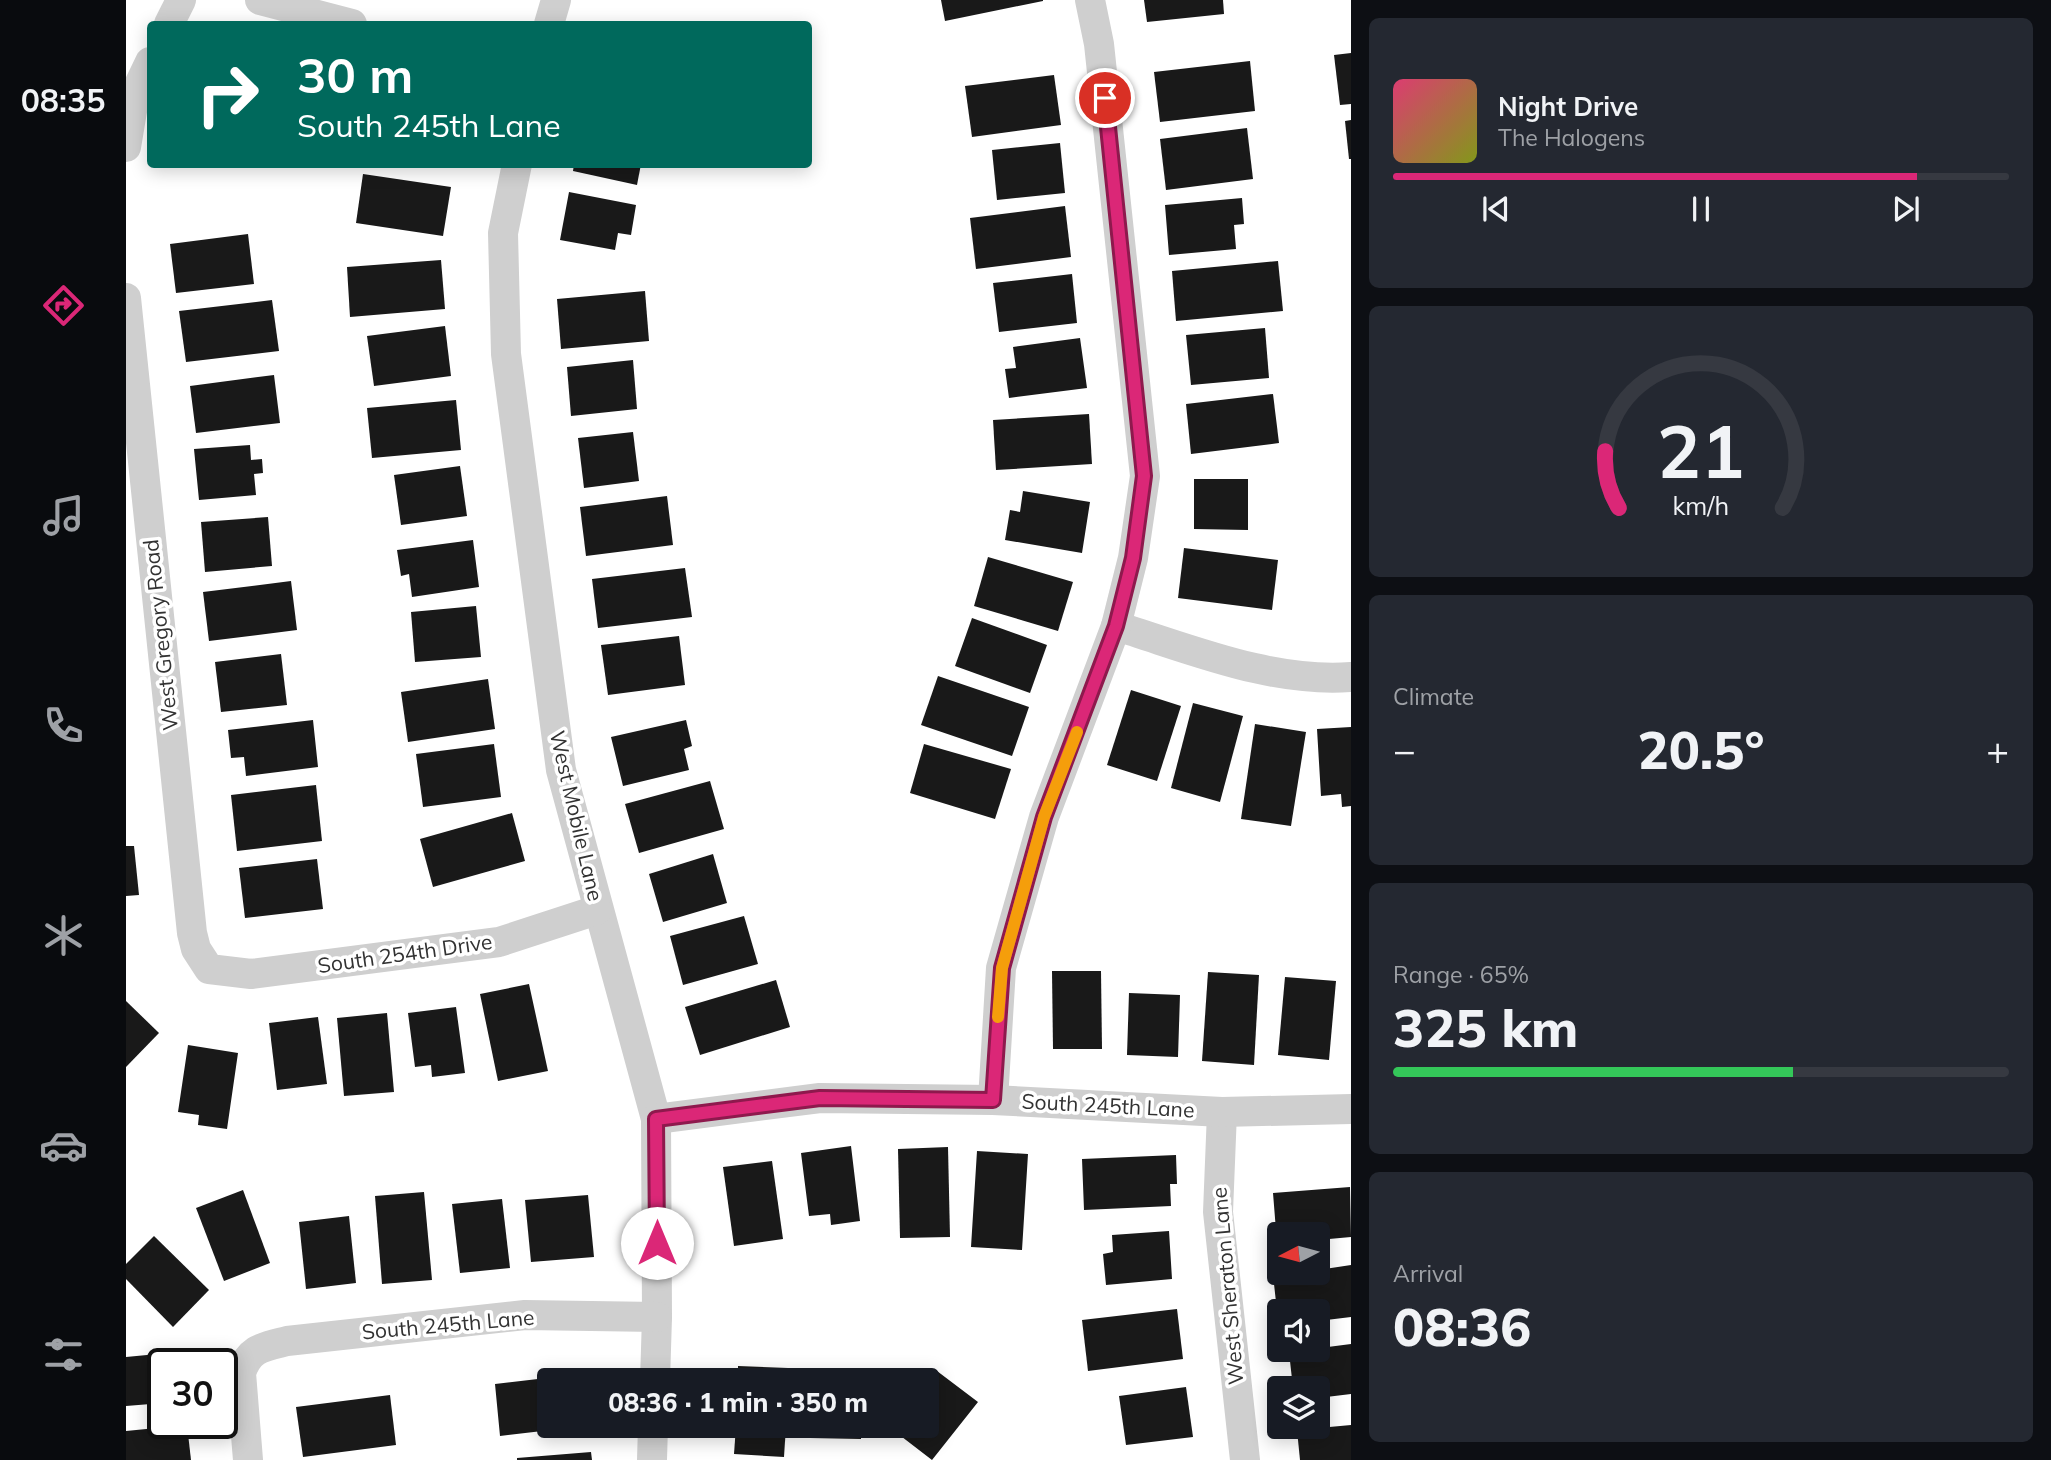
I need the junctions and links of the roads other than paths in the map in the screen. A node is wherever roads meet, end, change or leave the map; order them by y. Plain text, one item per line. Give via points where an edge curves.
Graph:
1 (181, 0) edge
2 (260, 0) edge
3 (556, 0) edge
4 (1090, 0) edge
5 (170, 21) edge
6 (340, 21) edge
7 (550, 21) edge
8 (147, 68) edge
9 (126, 147) edge
10 (516, 168) edge
11 (126, 298) edge
12 (1116, 626) junction
13 (1351, 677) edge
14 (597, 910) junction
15 (209, 969) joint
16 (993, 1100) junction
17 (1351, 1110) edge
18 (1222, 1112) junction
19 (656, 1119) junction
20 (657, 1317) junction
21 (655, 1368) edge
22 (653, 1438) edge
23 (248, 1460) edge
24 (652, 1460) edge
25 (1245, 1460) edge

1 - 5 street
2 - 6 street
3 - 7 street
4 - 12 street via 1099,44 1144,476 1133,558
8 - 9 street via 135,93
10 - 14 street, West Mobile Lane via 502,233 506,354 561,770
11 - 15 street, West Gregory Road via 191,933
12 - 13 street via 1280,673
12 - 16 street via 1044,817 1002,968
14 - 15 street, South 254th Drive via 499,942 251,974
14 - 19 street, West Mobile Lane
16 - 18 street, South 245th Lane
16 - 19 street, South 245th Lane via 820,1098
17 - 18 street, South 245th Lane
18 - 25 street, West Sheraton Lane via 1217,1212
19 - 20 street, West Mobile Lane
20 - 21 street, West Mobile Lane
20 - 23 street, South 245th Lane via 525,1315 264,1347 245,1360 241,1373
22 - 24 street

